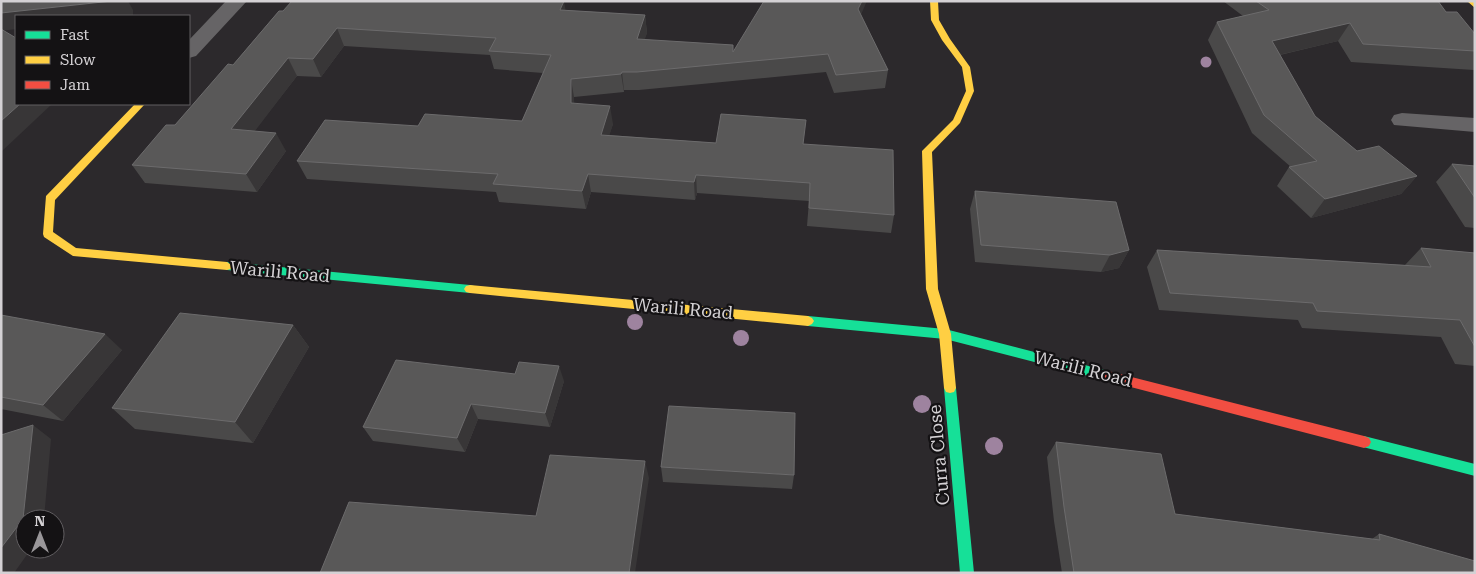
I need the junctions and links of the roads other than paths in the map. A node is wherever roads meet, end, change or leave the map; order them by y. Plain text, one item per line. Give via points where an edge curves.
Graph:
1 (237, 1) edge
2 (934, 1) edge
3 (1471, 1) edge
4 (1475, 6) edge
5 (190, 51) edge
6 (139, 105) edge
7 (1402, 120) dead end
8 (1475, 125) edge
9 (945, 334) junction
10 (1475, 470) edge
11 (967, 573) edge

1 - 5 street
2 - 9 street, Curra Close via 934,20 966,67 970,92 957,121 927,150 932,289
3 - 4 street
6 - 9 street, Warili Road via 50,199 48,234 73,252
7 - 8 street
9 - 10 street, Warili Road
9 - 11 street, Curra Close

